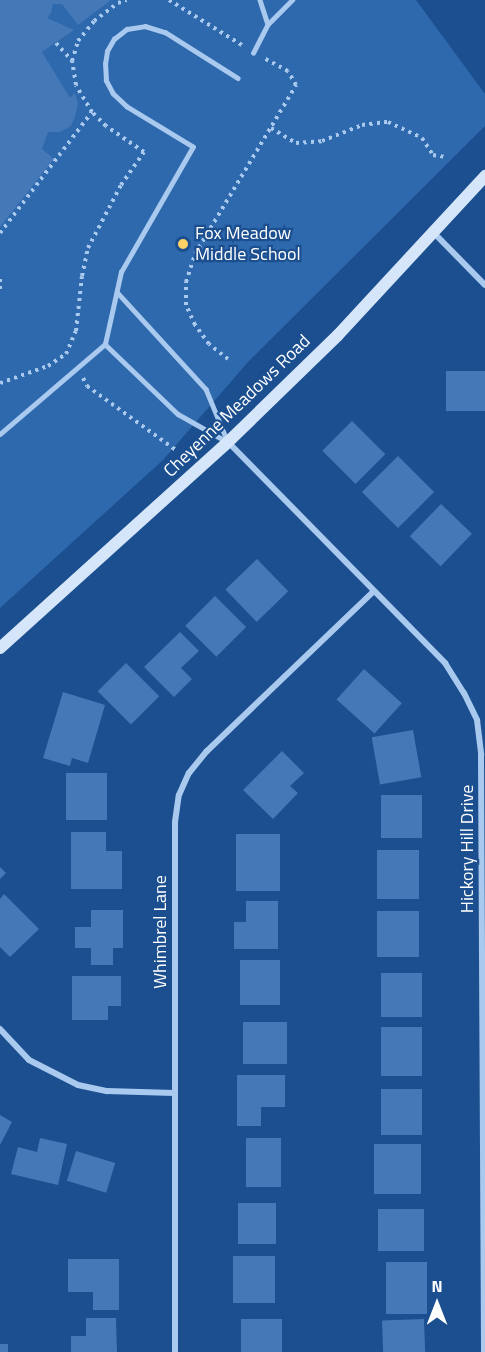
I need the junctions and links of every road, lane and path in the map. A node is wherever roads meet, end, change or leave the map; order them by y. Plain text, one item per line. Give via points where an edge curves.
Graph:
1 (127, 0) edge
2 (260, 0) edge
3 (292, 0) edge
4 (172, 1) edge
5 (268, 24) junction
6 (56, 43) dead end
7 (253, 52) junction
8 (72, 61) junction
9 (238, 78) dead end
10 (92, 112) junction
11 (271, 128) junction
12 (445, 157) dead end
13 (485, 176) edge
14 (432, 231) junction
15 (0, 233) edge
16 (0, 279) edge
17 (485, 285) edge
18 (0, 290) edge
19 (117, 292) junction
20 (105, 344) junction
21 (66, 354) junction
22 (228, 359) dead end
23 (79, 368) junction
24 (0, 383) edge
25 (0, 434) edge
26 (228, 442) junction
27 (177, 451) dead end
28 (373, 592) junction
29 (0, 648) edge
30 (0, 1029) edge
31 (174, 1093) junction
32 (175, 1352) edge
33 (484, 1352) edge

1 - 8 path via 94,21 78,40
2 - 5 lane
3 - 5 lane
4 - 7 path
5 - 7 lane
6 - 8 path
7 - 11 path via 288,71 296,85
8 - 10 path via 76,85
9 - 19 lane via 165,32 145,26 127,29 106,51 106,81 114,94 127,107 193,147 121,272
10 - 15 path
10 - 21 path via 144,152 121,185 88,248 76,331
11 - 12 path via 296,143 322,141 362,125 388,122 422,138 433,155
11 - 22 path via 195,254 186,282 186,305 195,325 209,344
13 - 14 main road, Cheyenne Meadows Road
14 - 17 street
14 - 26 main road, Cheyenne Meadows Road via 338,335
16 - 18 path
19 - 20 lane
19 - 26 lane via 206,389
20 - 23 lane
20 - 26 lane via 178,414
21 - 23 path
21 - 24 path via 48,366
23 - 25 lane
23 - 27 path via 87,386
26 - 28 street, Hickory Hill Drive
26 - 29 main road, Cheyenne Meadows Road
28 - 31 street, Whimbrel Lane via 207,751 189,773 179,795 175,822
28 - 33 street, Hickory Hill Drive via 445,663 477,720 481,754
30 - 31 street via 29,1060 78,1084 107,1091
31 - 32 street, Whimbrel Lane

